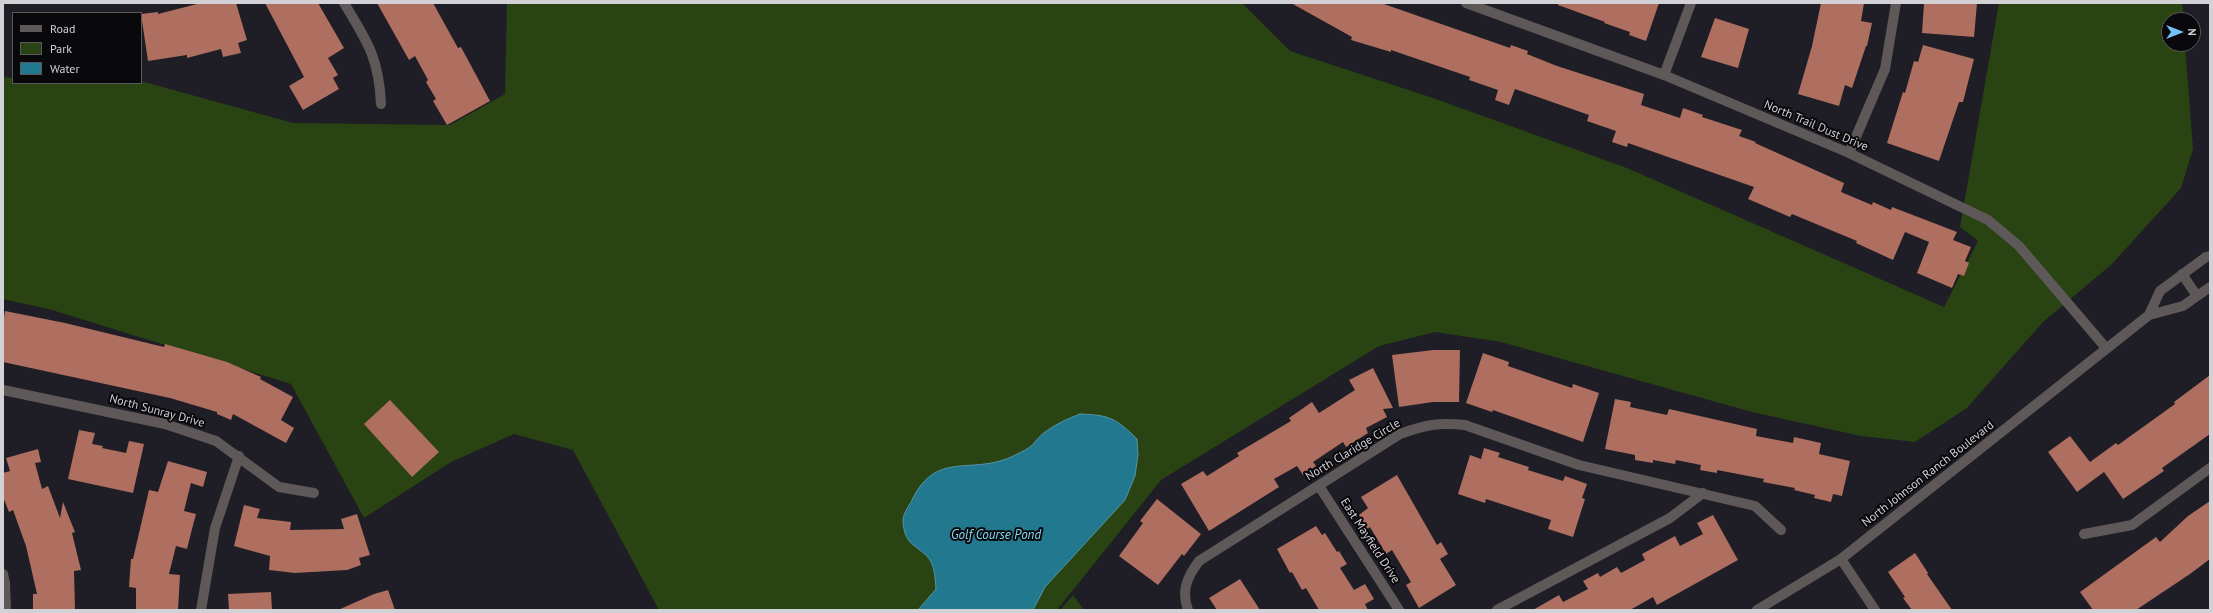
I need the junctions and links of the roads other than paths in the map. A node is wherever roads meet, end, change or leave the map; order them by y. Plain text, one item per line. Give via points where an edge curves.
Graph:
1 (344, 3) edge
2 (1466, 3) edge
3 (1692, 3) edge
4 (1896, 3) edge
5 (1664, 75) junction
6 (381, 104) dead end
7 (1849, 153) junction
8 (2210, 256) edge
9 (2182, 274) junction
10 (2210, 287) edge
11 (2198, 296) junction
12 (2149, 314) junction
13 (2106, 348) junction
14 (3, 390) edge
15 (239, 456) junction
16 (2210, 468) edge
17 (1319, 486) junction
18 (314, 493) dead end
19 (1703, 493) junction
20 (1781, 530) dead end
21 (2084, 534) dead end
22 (1841, 559) junction
23 (4, 578) edge
24 (1516, 601) junction
25 (6, 610) edge
26 (201, 610) edge
27 (1188, 610) edge
28 (1400, 610) edge
29 (1497, 610) edge
30 (1520, 610) edge
31 (1757, 610) edge
32 (1875, 610) edge

1 - 6 street via 372,50 380,80
2 - 5 street, North Trail Dust Drive
3 - 5 street
4 - 7 street via 1885,69
5 - 7 street, North Trail Dust Drive
7 - 13 street, North Trail Dust Drive via 1988,220 2019,246
8 - 9 street
9 - 11 street
9 - 12 street via 2160,291
10 - 11 street
11 - 12 street via 2183,306
12 - 13 street, North Johnson Ranch Boulevard
13 - 22 street, North Johnson Ranch Boulevard
14 - 15 street, North Sunray Drive via 166,424 216,441
15 - 18 street, North Sunray Drive via 279,487
15 - 26 street via 215,528
16 - 21 street via 2132,525
17 - 19 street, North Claridge Circle via 1400,434 1427,424 1445,423 1465,425 1580,465
17 - 27 street, North Claridge Circle via 1199,561 1184,587
17 - 28 street, East Mayfield Drive
19 - 20 street, North Claridge Circle via 1755,506
19 - 24 street via 1670,518
22 - 31 street, North Johnson Ranch Boulevard
22 - 32 street
23 - 25 street
24 - 29 street
24 - 30 street

